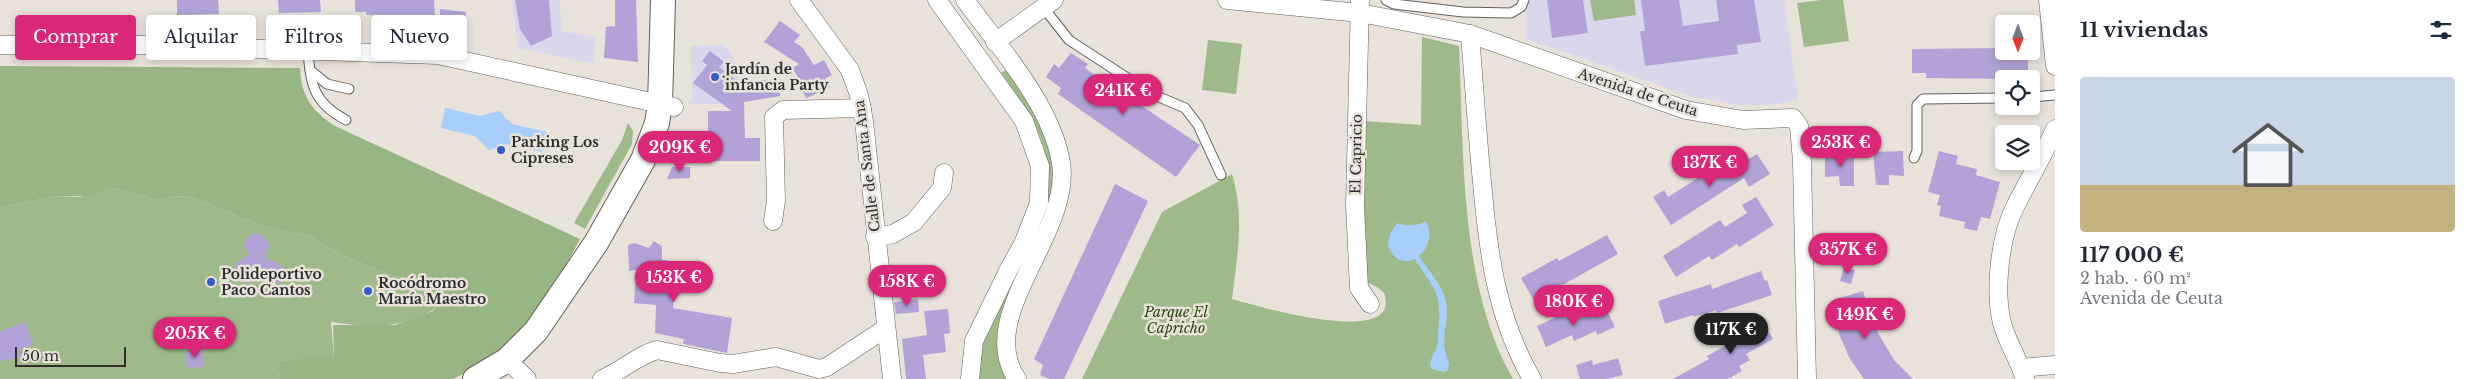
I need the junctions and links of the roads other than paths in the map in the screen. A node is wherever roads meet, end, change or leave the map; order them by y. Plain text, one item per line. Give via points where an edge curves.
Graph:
1 (663, 0) edge
2 (678, 0) edge
3 (799, 0) edge
4 (937, 0) edge
5 (965, 0) edge
6 (1228, 0) edge
7 (1386, 0) edge
8 (1524, 0) edge
9 (2048, 0) edge
10 (1048, 4) edge
11 (1360, 6) edge
12 (2053, 24) edge
13 (1470, 34) junction
14 (996, 42) junction
15 (0, 44) edge
16 (266, 49) edge
17 (361, 52) edge
18 (308, 60) edge
19 (2055, 66) edge
20 (309, 70) junction
21 (349, 89) dead end
22 (2055, 95) edge
23 (2040, 96) edge
24 (1995, 98) edge
25 (667, 106) junction
26 (862, 108) junction
27 (346, 120) dead end
28 (2055, 129) edge
29 (1914, 158) dead end
30 (944, 173) dead end
31 (1221, 175) dead end
32 (773, 222) dead end
33 (875, 237) junction
34 (1370, 304) dead end
35 (886, 328) junction
36 (2055, 365) edge
37 (512, 372) edge
38 (2023, 374) edge
39 (1014, 377) edge
40 (475, 379) edge
41 (602, 379) edge
42 (892, 379) edge
43 (970, 379) edge
44 (1532, 379) edge
45 (1807, 379) edge

1 - 25 main road
2 - 25 main road
3 - 26 street, Calle de Santa Ana via 850,70
4 - 43 street via 1024,121 1040,166 1039,204 1023,244 974,341
5 - 14 street
6 - 11 street, Avenida de Ceuta
7 - 8 lane via 1394,4 1464,12 1511,13 1521,7
9 - 12 street
10 - 14 street
10 - 31 lane via 1070,40 1152,94 1185,108 1198,125
11 - 13 street, Avenida de Ceuta
11 - 34 street, El Capricio via 1355,212 1359,288
12 - 19 street
13 - 44 street via 1492,271 1506,324
13 - 45 street, Avenida de Ceuta via 1686,110 1729,118 1790,117 1796,120 1802,162
14 - 39 street via 1046,114 1061,163 1061,186 1050,229 1012,305 1007,346
15 - 16 street
17 - 25 street via 465,59
18 - 20 lane
20 - 21 lane via 327,84
20 - 27 lane via 313,89 321,102
22 - 23 lane
24 - 29 lane via 1923,100 1917,105 1917,151
25 - 37 main road via 657,123 644,160 596,243
26 - 32 street via 783,110 774,117 776,200
26 - 33 street, Calle de Santa Ana
28 - 38 street via 2043,158 2014,208 2003,242 1999,282 2002,322
30 - 33 street via 942,188 914,222 893,234
33 - 35 street, Calle de Santa Ana
35 - 41 street via 819,369 776,357 733,364 657,350
35 - 42 street, Calle de Santa Ana
36 - 38 street
37 - 40 main road

